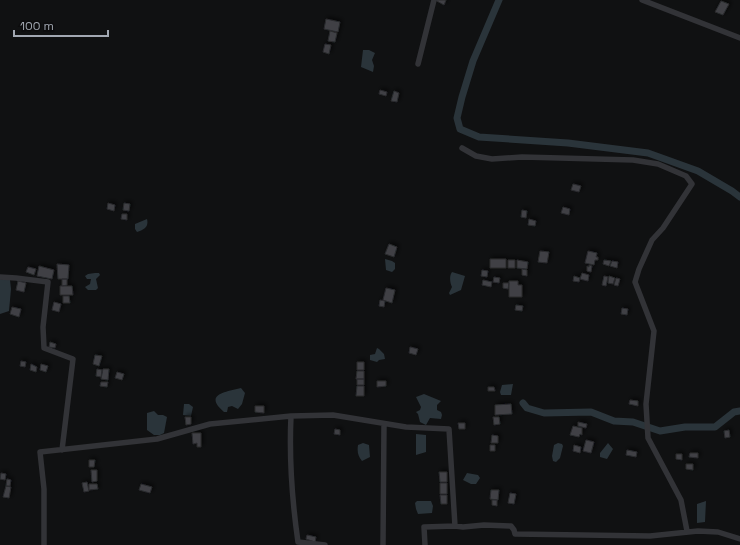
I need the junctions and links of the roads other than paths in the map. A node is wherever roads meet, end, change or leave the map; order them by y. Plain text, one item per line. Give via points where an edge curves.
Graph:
1 (434, 0) edge
2 (642, 0) edge
3 (649, 2) edge
4 (740, 38) edge
5 (418, 64) dead end
6 (462, 148) dead end
7 (0, 277) edge
8 (291, 416) junction
9 (384, 424) junction
10 (62, 450) junction
11 (455, 526) junction
12 (687, 531) junction
13 (740, 539) edge
14 (297, 543) edge
15 (44, 545) edge
16 (324, 545) edge
17 (383, 545) edge
18 (425, 545) edge

1 - 5 street
2 - 3 street
3 - 4 street
6 - 12 street via 476,156 492,160 522,157 633,160 658,164 686,176 692,184 652,240 635,282 654,331 646,404 648,438 681,500
7 - 10 street via 48,282 43,327 44,348 73,359
8 - 9 street via 332,415
8 - 10 street via 210,424 157,439
8 - 14 street via 290,462
9 - 11 street via 449,430
9 - 17 street
10 - 15 street via 40,452 44,489
11 - 12 street via 511,526 515,534 523,535 650,536
11 - 18 street via 424,527
12 - 13 street via 718,532
14 - 16 street

